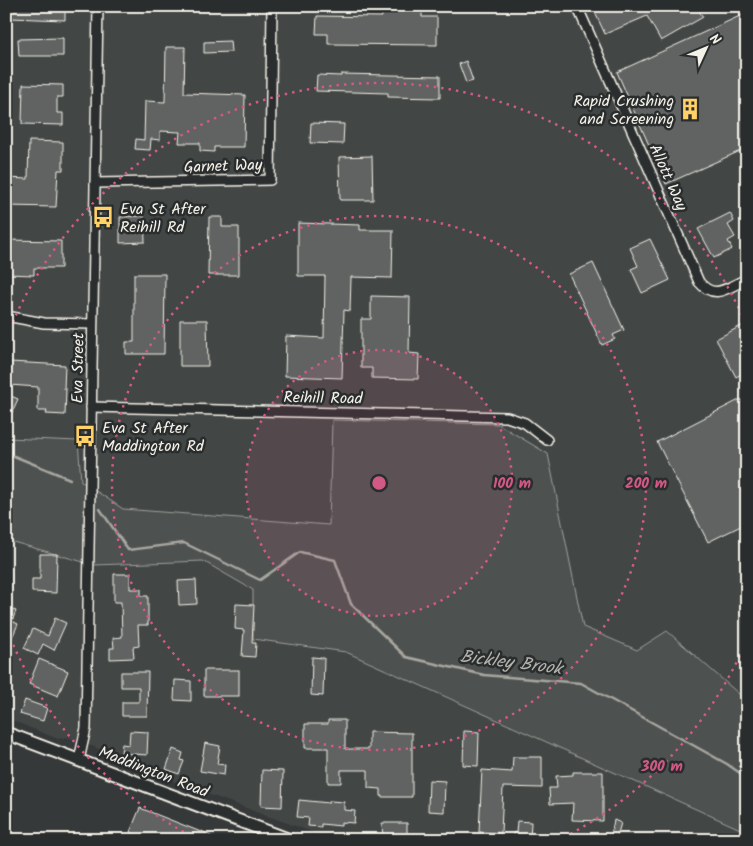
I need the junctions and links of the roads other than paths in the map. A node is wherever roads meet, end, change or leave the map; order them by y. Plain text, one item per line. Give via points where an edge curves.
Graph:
1 (98, 6) edge
2 (272, 6) edge
3 (577, 6) edge
4 (95, 183) junction
5 (747, 279) edge
6 (6, 316) edge
7 (92, 324) junction
8 (91, 406) junction
9 (547, 440) dead end
10 (6, 733) edge
11 (79, 760) junction
12 (290, 840) edge

1 - 4 street, Eva Street
2 - 4 street, Garnet Way via 270,180
3 - 5 street, Allott Way via 699,282 712,293
4 - 7 street, Eva Street
6 - 7 street via 44,323
7 - 8 street, Eva Street
8 - 9 street, Reihill Road via 506,417 525,423
8 - 11 street, Eva Street via 86,728
10 - 11 main road, Maddington Road
11 - 12 main road, Maddington Road

